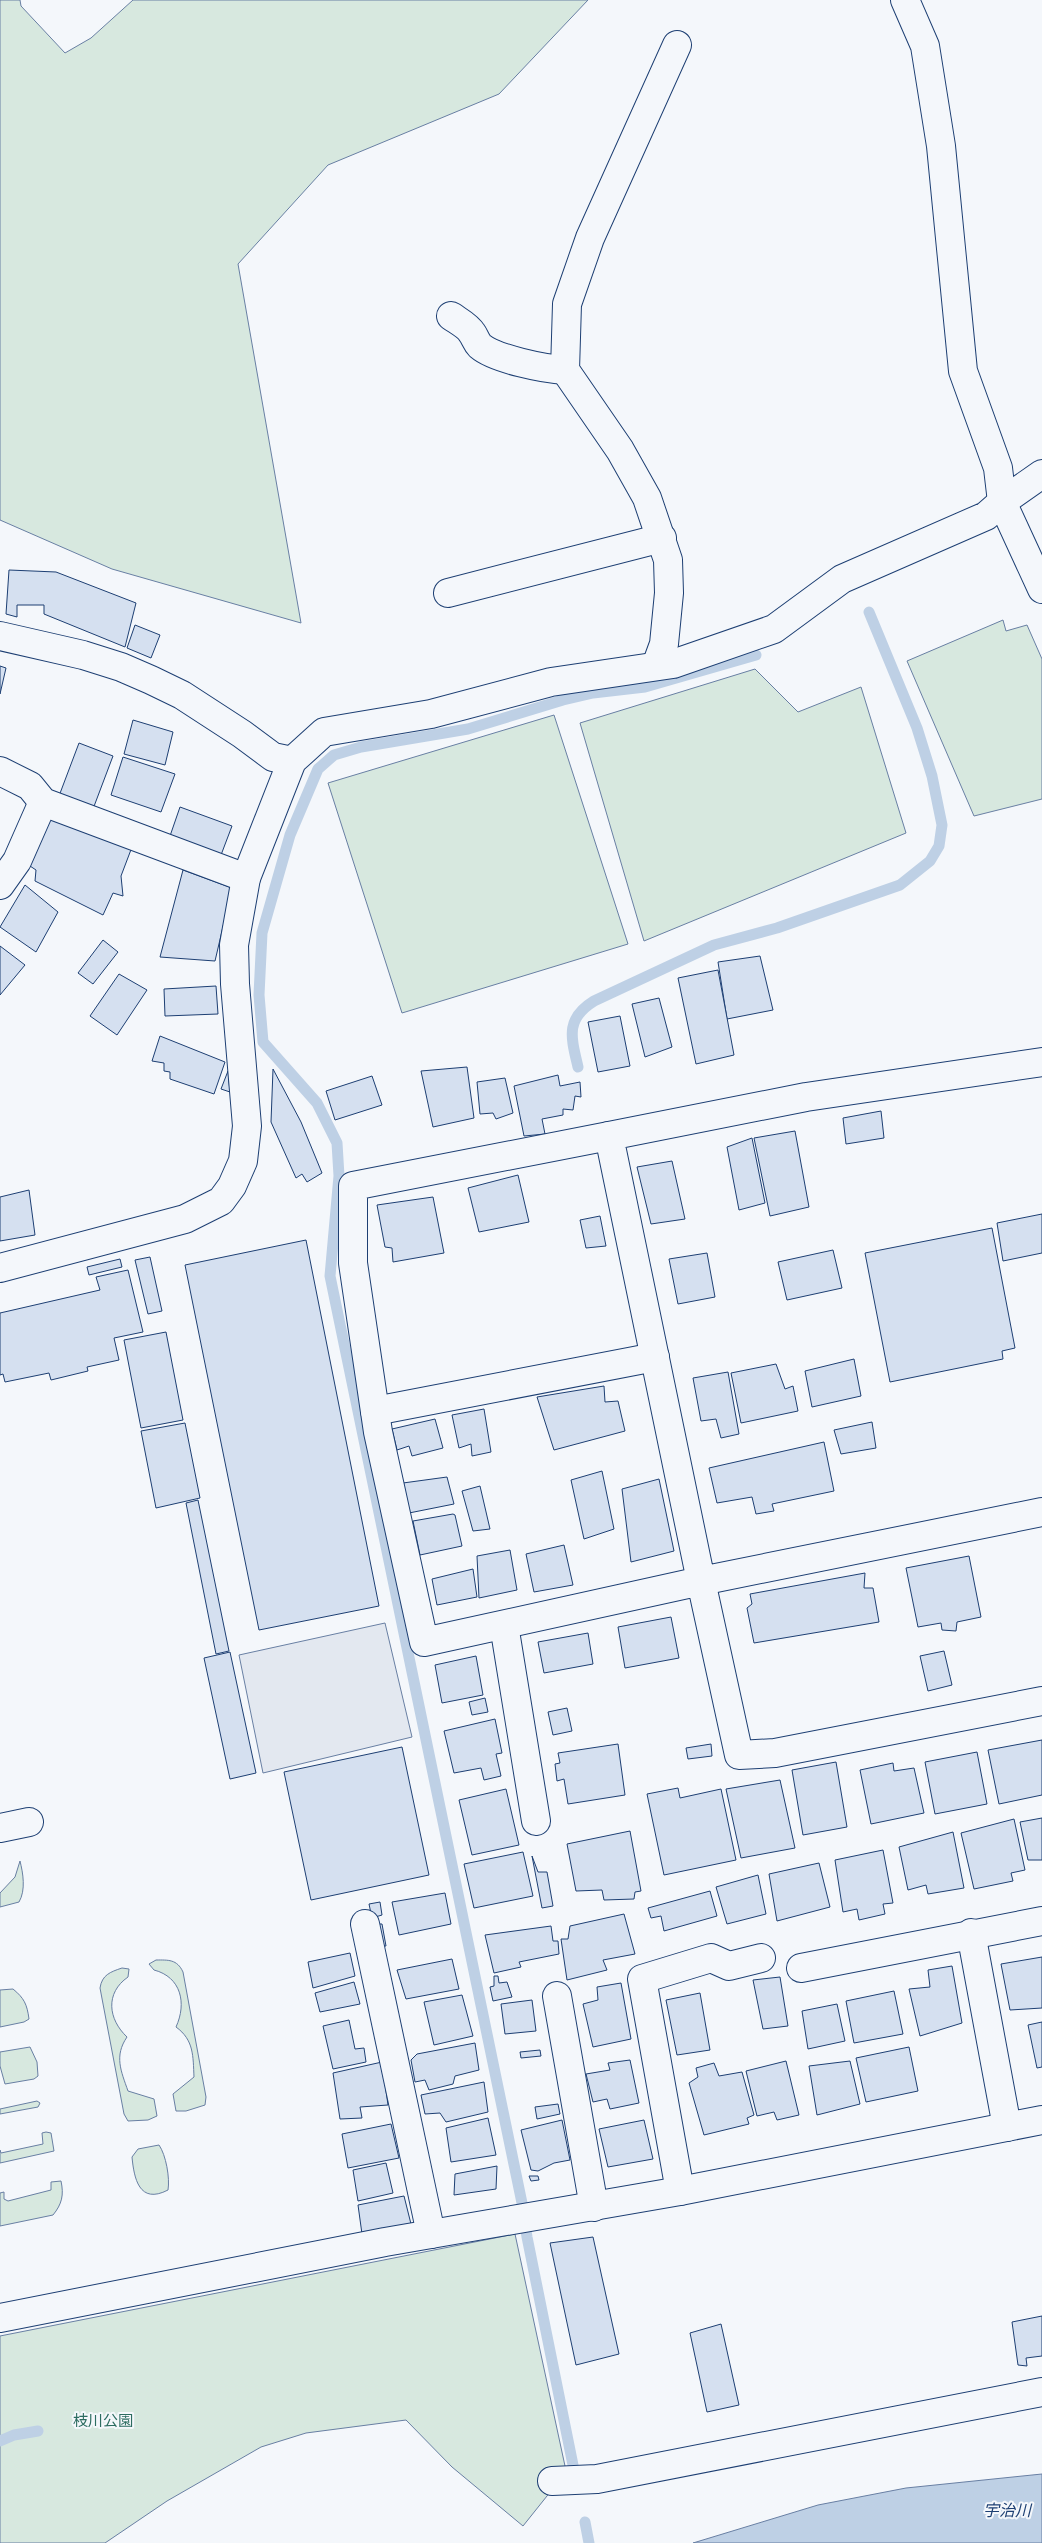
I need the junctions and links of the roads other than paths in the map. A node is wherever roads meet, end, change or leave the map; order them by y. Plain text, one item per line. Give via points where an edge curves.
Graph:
1 (905, 0) edge
2 (677, 45) dead end
3 (451, 316) dead end
4 (565, 370) junction
5 (1042, 474) edge
6 (1002, 502) junction
7 (662, 538) junction
8 (1042, 589) edge
9 (448, 593) dead end
10 (0, 636) edge
11 (656, 666) junction
12 (292, 761) junction
13 (0, 771) edge
14 (43, 802) junction
15 (246, 878) junction
16 (0, 885) edge
17 (1042, 1062) edge
18 (609, 1136) junction
19 (0, 1268) edge
20 (655, 1358) junction
21 (375, 1412) junction
22 (1042, 1512) edge
23 (701, 1581) junction
24 (504, 1625) junction
25 (1042, 1701) edge
26 (536, 1821) dead end
27 (29, 1822) dead end
28 (0, 1828) edge
29 (1042, 1921) edge
30 (365, 1924) dead end
31 (971, 1933) junction
32 (761, 1958) dead end
33 (801, 1968) dead end
34 (557, 1996) dead end
35 (1042, 2120) edge
36 (1007, 2127) junction
37 (680, 2191) junction
38 (594, 2207) junction
39 (431, 2234) junction
40 (0, 2318) edge
41 (1042, 2392) edge
42 (552, 2481) dead end

1 - 6 street via 925,46 940,146 963,371 998,468
2 - 4 street via 590,238 568,304
3 - 4 street via 469,329 475,341 485,349 524,363
4 - 7 street via 620,450 647,498
5 - 6 street
6 - 8 street
6 - 11 street via 986,516 842,579 774,629 673,664
7 - 9 street
7 - 11 street via 668,560 669,593 664,644
10 - 12 street via 82,655 144,677 182,695 273,757
11 - 12 street via 552,682 431,714 324,732
12 - 15 street
13 - 14 street via 30,786
14 - 15 street
14 - 16 street via 17,860
15 - 19 street via 234,946 247,1126 243,1161 232,1186 221,1202 160,1228
17 - 18 street via 806,1098
18 - 20 street
18 - 21 street via 352,1186 352,1263
20 - 21 street
20 - 23 street
21 - 24 street via 424,1642
22 - 23 street
23 - 24 street
23 - 25 street via 739,1755 775,1753
24 - 26 street
27 - 28 street
29 - 31 street
30 - 39 street
31 - 33 street
31 - 36 street
32 - 37 street via 729,1966 711,1958 642,1979
34 - 38 street
35 - 36 street
36 - 37 street
37 - 38 street
38 - 39 street
39 - 40 street
41 - 42 street via 606,2477

